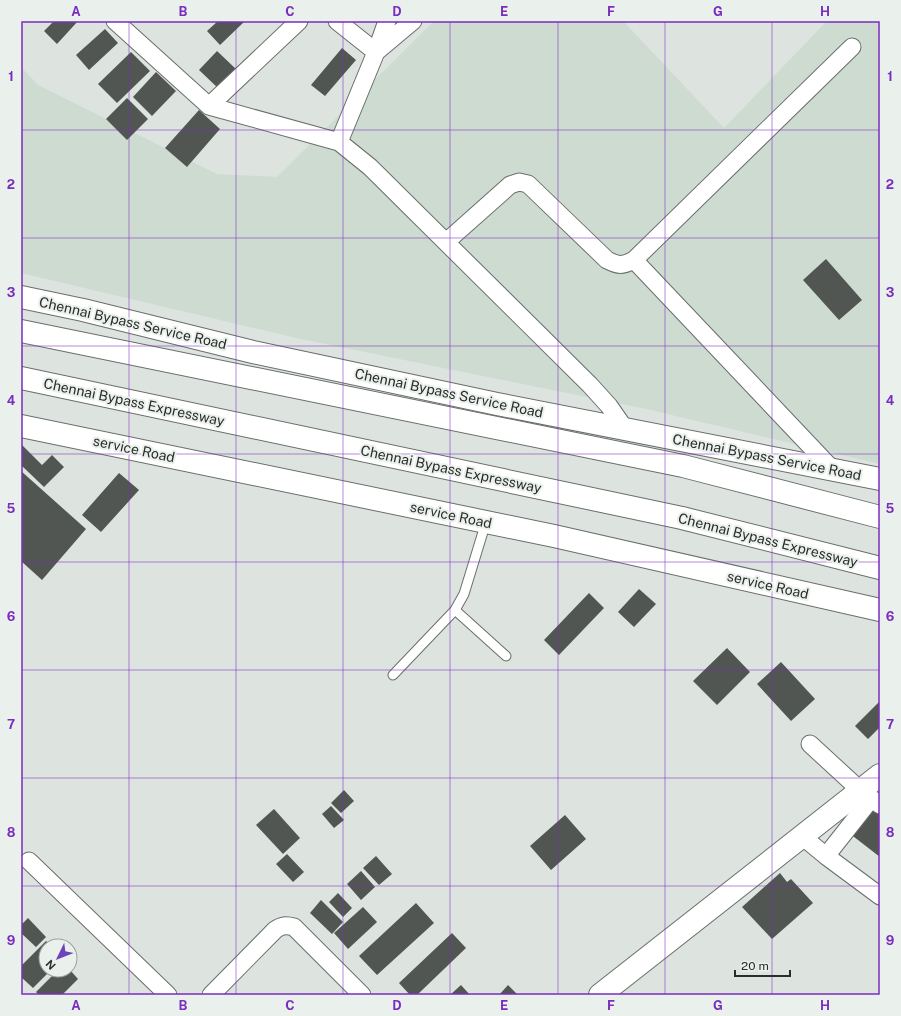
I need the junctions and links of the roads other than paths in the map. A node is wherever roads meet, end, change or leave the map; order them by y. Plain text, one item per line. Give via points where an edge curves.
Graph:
1 (115, 21) edge
2 (299, 21) edge
3 (337, 21) edge
4 (387, 21) edge
5 (413, 21) edge
6 (852, 46) dead end
7 (376, 52) junction
8 (210, 106) junction
9 (339, 142) junction
10 (446, 242) junction
11 (634, 260) junction
12 (21, 297) edge
13 (21, 331) edge
14 (21, 378) edge
15 (21, 426) edge
16 (625, 429) junction
17 (833, 470) junction
18 (880, 479) edge
19 (880, 517) edge
20 (486, 522) junction
21 (880, 568) edge
22 (455, 610) junction
23 (880, 610) edge
24 (506, 656) dead end
25 (393, 675) dead end
26 (810, 744) dead end
27 (880, 775) edge
28 (871, 798) edge
29 (803, 837) junction
30 (826, 856) junction
31 (29, 861) dead end
32 (880, 896) edge
33 (168, 995) edge
34 (211, 995) edge
35 (362, 995) edge
36 (600, 995) edge

1 - 8 street
2 - 8 street
3 - 7 street
4 - 7 street
5 - 7 street
6 - 11 street
7 - 9 street
8 - 9 street
9 - 10 street via 370,167
10 - 11 street via 510,185 519,182 528,184 607,260 616,265 624,265
10 - 16 street via 590,386 609,406
11 - 17 street
12 - 16 main road, Chennai Bypass Service Road via 253,352
13 - 19 main road via 683,466
14 - 21 main road, Chennai Bypass Expressway via 682,518
15 - 20 main road, service Road
16 - 17 main road, Chennai Bypass Service Road
17 - 18 main road, Chennai Bypass Service Road
20 - 22 lane via 464,594
20 - 23 main road, service Road
22 - 24 lane
22 - 25 lane
26 - 28 street
27 - 28 main road
28 - 29 main road
28 - 30 street
29 - 30 street
29 - 36 main road
30 - 32 street
31 - 33 street
34 - 35 street via 275,930 287,925 294,927

